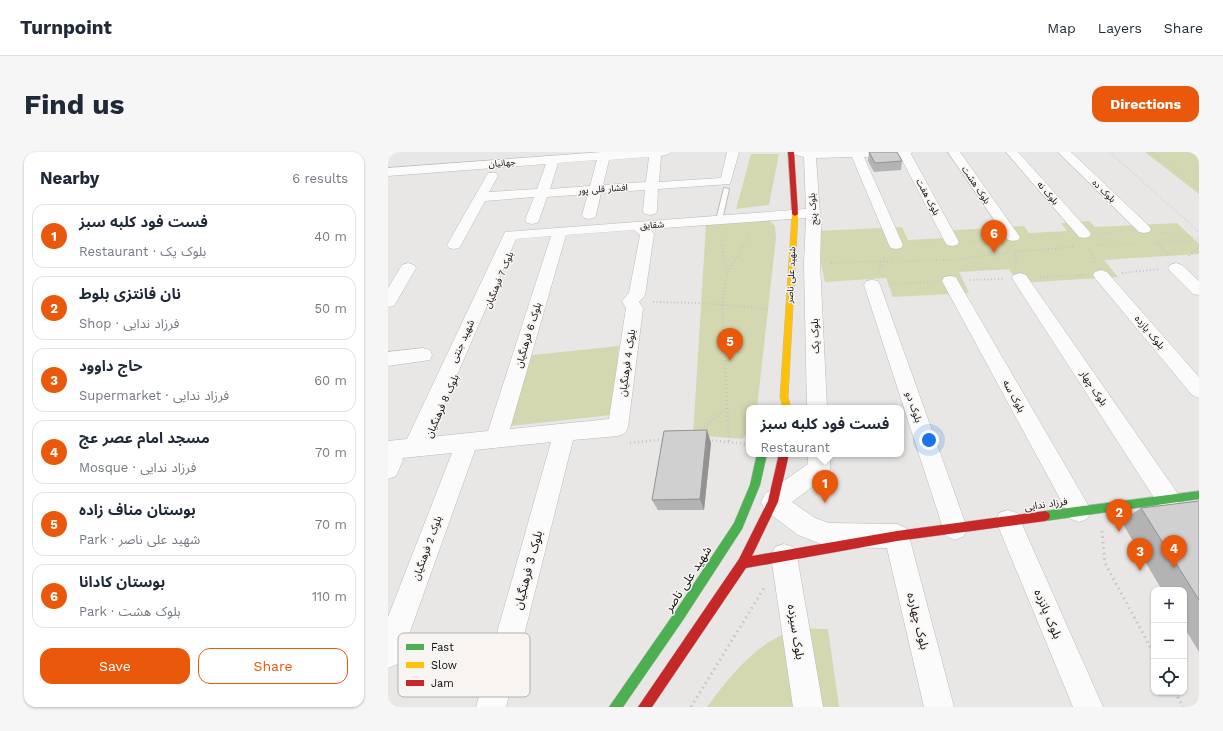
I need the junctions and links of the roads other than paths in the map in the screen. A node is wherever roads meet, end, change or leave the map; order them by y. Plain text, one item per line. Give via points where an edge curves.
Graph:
1 (655, 152) edge
2 (665, 152) edge
3 (732, 152) edge
4 (791, 152) edge
5 (795, 152) edge
6 (905, 152) edge
7 (954, 152) edge
8 (1012, 152) edge
9 (1064, 152) edge
10 (618, 153) edge
11 (810, 154) junction
12 (857, 154) junction
13 (604, 155) junction
14 (538, 156) edge
15 (554, 159) junction
16 (388, 172) edge
17 (492, 176) dead end
18 (652, 185) junction
19 (726, 185) junction
20 (596, 189) junction
21 (543, 192) junction
22 (480, 197) junction
23 (650, 211) dead end
24 (813, 213) junction
25 (795, 215) junction
26 (589, 216) dead end
27 (532, 220) dead end
28 (719, 220) junction
29 (638, 226) junction
30 (1144, 229) road end
31 (560, 232) junction
32 (1084, 234) road end
33 (510, 235) joint
34 (1013, 237) road end
35 (952, 242) road end
36 (454, 245) dead end
37 (896, 245) dead end
38 (812, 264) junction
39 (408, 268) dead end
40 (792, 268) junction
41 (1176, 268) dead end
42 (1101, 275) road end
43 (1020, 278) road end
44 (950, 281) road end
45 (872, 285) dead end
46 (1199, 290) edge
47 (388, 302) edge
48 (472, 318) joint
49 (422, 355) dead end
50 (388, 359) edge
51 (1199, 390) edge
52 (784, 397) junction
53 (780, 405) edge
54 (786, 405) edge
55 (817, 405) edge
56 (564, 432) junction
57 (496, 439) junction
58 (467, 442) junction
59 (414, 448) junction
60 (388, 450) edge
61 (388, 456) edge
62 (761, 457) edge
63 (783, 457) edge
64 (819, 462) edge
65 (388, 469) edge
66 (1199, 495) edge
67 (1168, 499) junction
68 (773, 502) junction
69 (1079, 511) junction
70 (1008, 521) junction
71 (955, 528) junction
72 (752, 530) junction
73 (897, 536) junction
74 (779, 551) junction
75 (743, 563) junction
76 (511, 633) edge
77 (388, 654) edge
78 (494, 697) edge
79 (491, 707) edge
80 (615, 707) edge
81 (644, 707) edge
82 (808, 707) edge
83 (939, 707) edge
84 (1088, 707) edge

1 - 2 street, جهانیان
1 - 10 street, جهانیان
1 - 18 street
3 - 19 street
4 - 25 street, شهید علی ناصر
5 - 11 street
6 - 12 street
6 - 35 street, بلوک هفت
7 - 34 street, بلوک هشت
8 - 32 street, بلوک نه
9 - 30 street, بلوک ده
10 - 13 street, جهانیان
11 - 12 street
11 - 24 street, بلوک پنج
12 - 37 street
13 - 15 street, جهانیان
13 - 20 street
14 - 15 street, جهانیان
14 - 16 street, جهانیان
15 - 21 street
17 - 22 street
18 - 19 street, افشار قلی پور
18 - 20 street, افشار قلی پور
18 - 23 street
19 - 28 lane
20 - 21 street, افشار قلی پور
20 - 26 street
21 - 22 street, افشار قلی پور
21 - 27 street
22 - 36 street
24 - 25 street, شقایق
24 - 38 street, بلوک پنج
25 - 28 street, شقایق
25 - 40 street, شهید علی ناصر
28 - 29 street, شقایق
29 - 31 street, شقایق
29 - 56 street, بلوک 4 فرهنگیان via 647,234 637,295 630,301 636,308 618,427
31 - 33 street, شقایق
31 - 57 street, بلوک 6 فرهنگیان
33 - 48 street, شهید جنتی
38 - 40 street
38 - 55 street, بلوک یک
39 - 47 street
40 - 52 street, شهید علی ناصر
41 - 46 street
42 - 51 street, بلوک یازده
43 - 67 street, بلوک چهار
44 - 69 street, بلوک سه
45 - 71 street, بلوک دو
48 - 59 street, بلوک 8 فرهنگیان via 480,322 426,442
49 - 50 street
52 - 53 street, شهید علی ناصر
52 - 54 street, شهید علی ناصر
56 - 57 street
56 - 76 street, بلوک 3 فرهنگیان
57 - 58 street
58 - 59 street
58 - 77 street, بلوک 2 فرهنگیان
59 - 60 street
61 - 65 street via 392,460
62 - 72 street, شهید علی ناصر via 755,485
63 - 68 street, شهید علی ناصر
64 - 68 street
66 - 67 street, فرزاد ندایی
67 - 69 street, فرزاد ندایی
68 - 72 street, شهید علی ناصر
68 - 73 street via 808,527 829,535
69 - 70 street, فرزاد ندایی
70 - 71 street, فرزاد ندایی
70 - 84 street, بلوک پانزده
71 - 73 street, فرزاد ندایی
72 - 75 street, شهید علی ناصر
72 - 80 street, شهید علی ناصر via 678,616
73 - 74 street, فرزاد ندایی
73 - 83 street, بلوک چهارده
74 - 75 street, فرزاد ندایی
74 - 82 street, بلوک سیزده
75 - 81 street, شهید علی ناصر
78 - 79 street, بلوک 3 فرهنگیان

